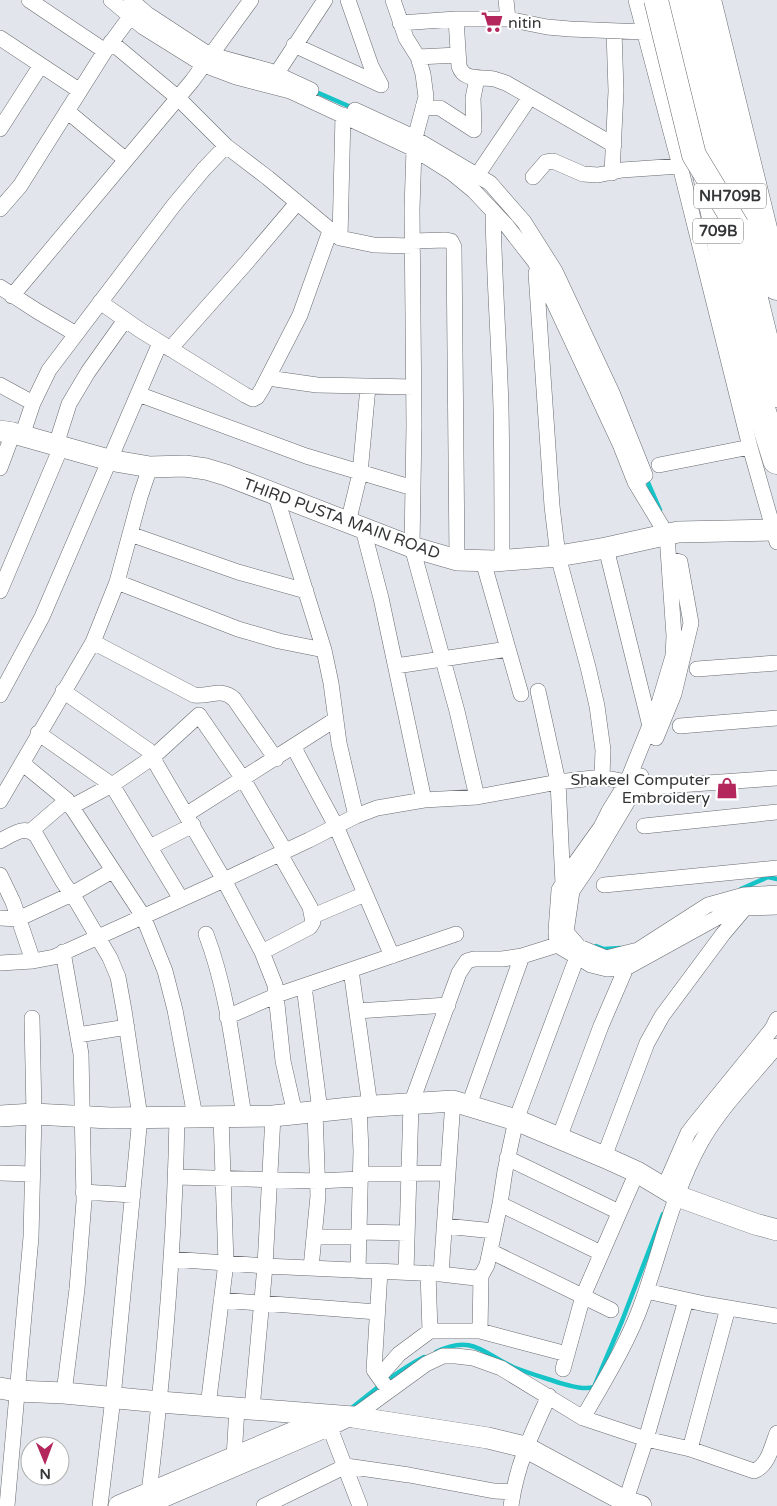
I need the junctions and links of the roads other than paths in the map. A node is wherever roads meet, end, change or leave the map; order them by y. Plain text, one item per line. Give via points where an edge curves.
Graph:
1 (29, 0) edge
2 (110, 0) edge
3 (131, 0) edge
4 (251, 0) edge
5 (325, 0) edge
6 (348, 0) edge
7 (393, 0) edge
8 (506, 0) edge
9 (636, 0) edge
10 (656, 0) edge
11 (665, 0) edge
12 (681, 0) edge
13 (707, 0) edge
14 (722, 0) edge
15 (130, 17) junction
16 (456, 19) junction
17 (508, 19) junction
18 (400, 23) junction
19 (614, 31) junction
20 (644, 32) junction
21 (0, 38) edge
22 (294, 45) junction
23 (108, 46) junction
24 (458, 55) junction
25 (418, 57) junction
26 (208, 60) junction
27 (41, 65) junction
28 (477, 78) junction
29 (273, 80) junction
30 (80, 90) junction
31 (530, 97) junction
32 (178, 98) junction
33 (423, 107) junction
34 (67, 111) junction
35 (343, 115) junction
36 (0, 128) edge
37 (415, 142) junction
38 (614, 144) junction
39 (226, 146) junction
40 (126, 160) junction
41 (680, 166) junction
42 (482, 168) dead end
43 (612, 173) junction
44 (533, 177) dead end
45 (297, 202) junction
46 (0, 209) edge
47 (494, 211) junction
48 (777, 224) edge
49 (737, 226) junction
50 (335, 234) junction
51 (413, 244) junction
52 (540, 259) junction
53 (777, 286) edge
54 (6, 292) edge
55 (100, 302) junction
56 (125, 320) junction
57 (76, 334) junction
58 (165, 346) junction
59 (268, 378) junction
60 (0, 385) edge
61 (368, 387) junction
62 (414, 387) junction
63 (777, 393) edge
64 (138, 394) junction
65 (33, 403) junction
66 (12, 433) edge
67 (58, 446) junction
68 (750, 447) junction
69 (109, 460) junction
70 (777, 460) edge
71 (659, 465) dead end
72 (150, 467) junction
73 (0, 468) edge
74 (360, 473) junction
75 (413, 488) junction
76 (276, 493) junction
77 (356, 526) junction
78 (130, 534) junction
79 (673, 534) junction
80 (776, 534) edge
81 (412, 547) junction
82 (606, 548) junction
83 (558, 556) junction
84 (457, 560) junction
85 (669, 560) junction
86 (493, 561) junction
87 (117, 582) junction
88 (306, 590) junction
89 (0, 591) edge
90 (93, 642) junction
91 (508, 649) junction
92 (324, 650) junction
93 (442, 659) junction
94 (777, 663) edge
95 (396, 666) junction
96 (697, 669) dead end
97 (63, 691) junction
98 (538, 691) dead end
99 (521, 694) dead end
100 (0, 695) edge
101 (777, 718) edge
102 (336, 720) junction
103 (650, 726) junction
104 (680, 726) dead end
105 (38, 733) junction
106 (294, 748) junction
107 (153, 757) junction
108 (276, 759) junction
109 (22, 763) junction
110 (602, 777) junction
111 (777, 778) edge
112 (243, 779) junction
113 (558, 782) junction
114 (632, 783) junction
115 (112, 785) junction
116 (476, 797) junction
117 (424, 800) junction
118 (0, 801) edge
119 (69, 803) junction
120 (777, 812) edge
121 (356, 816) junction
122 (190, 820) junction
123 (336, 826) junction
124 (644, 826) dead end
125 (31, 830) junction
126 (0, 841) edge
127 (150, 847) junction
128 (282, 853) junction
129 (777, 868) edge
130 (112, 870) junction
131 (0, 875) edge
132 (224, 880) junction
133 (562, 884) junction
134 (604, 885) dead end
135 (72, 894) junction
136 (366, 894) junction
137 (777, 894) edge
138 (181, 899) junction
139 (777, 907) edge
140 (745, 908) junction
141 (143, 916) junction
142 (313, 916) junction
143 (0, 918) edge
144 (18, 918) junction
145 (206, 934) dead end
146 (456, 934) dead end
147 (98, 937) junction
148 (557, 945) junction
149 (63, 952) junction
150 (262, 952) junction
151 (392, 956) junction
152 (522, 956) junction
153 (577, 957) junction
154 (33, 961) junction
155 (0, 963) edge
156 (626, 968) junction
157 (351, 970) junction
158 (304, 986) junction
159 (277, 995) junction
160 (448, 1005) junction
161 (357, 1010) junction
162 (227, 1017) junction
163 (32, 1018) dead end
164 (777, 1019) edge
165 (127, 1027) junction
166 (78, 1035) junction
167 (777, 1046) edge
168 (461, 1103) junction
169 (411, 1104) junction
170 (365, 1107) junction
171 (310, 1112) junction
172 (34, 1114) junction
173 (0, 1116) edge
174 (186, 1116) junction
175 (244, 1116) junction
176 (273, 1116) junction
177 (83, 1117) junction
178 (140, 1117) junction
179 (221, 1117) junction
180 (516, 1120) junction
181 (559, 1138) junction
182 (604, 1157) junction
183 (507, 1158) junction
184 (409, 1172) junction
185 (637, 1172) junction
186 (0, 1173) edge
187 (448, 1173) junction
188 (33, 1174) junction
189 (361, 1176) junction
190 (176, 1177) junction
191 (223, 1178) junction
192 (269, 1180) junction
193 (317, 1181) junction
194 (83, 1192) junction
195 (671, 1193) junction
196 (133, 1195) junction
197 (500, 1204) junction
198 (619, 1212) junction
199 (445, 1226) junction
200 (777, 1230) edge
201 (494, 1231) junction
202 (407, 1233) junction
203 (359, 1234) junction
204 (314, 1236) junction
205 (490, 1251) junction
206 (601, 1253) junction
207 (171, 1259) junction
208 (226, 1263) junction
209 (265, 1266) junction
210 (311, 1268) junction
211 (358, 1271) junction
212 (380, 1271) junction
213 (406, 1272) junction
214 (434, 1273) junction
215 (481, 1276) junction
216 (646, 1291) junction
217 (583, 1296) junction
218 (222, 1300) junction
219 (686, 1300) junction
220 (262, 1303) junction
221 (728, 1308) junction
222 (612, 1310) dead end
223 (377, 1312) junction
224 (777, 1316) edge
225 (430, 1331) junction
226 (480, 1331) junction
227 (384, 1384) junction
228 (8, 1390) edge
229 (64, 1393) junction
230 (549, 1396) junction
231 (113, 1398) junction
232 (160, 1402) junction
233 (208, 1406) junction
234 (245, 1408) junction
235 (341, 1418) junction
236 (583, 1418) junction
237 (777, 1434) edge
238 (646, 1439) junction
239 (525, 1447) junction
240 (690, 1449) junction
241 (234, 1458) junction
242 (6, 1459) edge
243 (346, 1466) junction
244 (512, 1499) edge
245 (150, 1502) edge
246 (630, 1504) edge
247 (7, 1506) edge
248 (100, 1506) edge
249 (120, 1506) edge
250 (264, 1506) edge
251 (360, 1506) edge

1 - 23 street
2 - 15 street
3 - 26 street
4 - 26 street
5 - 22 street
6 - 22 street via 381,85
7 - 18 street
8 - 17 street
9 - 20 street
10 - 49 main road, bridge via 694,155
11 - 70 highway, 709B via 745,357
12 - 49 highway, NH709B, bridge
13 - 53 highway, NH709B
14 - 48 highway
15 - 23 street
15 - 26 street via 168,44
16 - 17 street
16 - 18 street
16 - 24 street
17 - 19 street via 547,27
18 - 25 street
19 - 20 street
19 - 38 street
20 - 41 street
21 - 27 street
22 - 29 street
23 - 30 street
23 - 32 street
24 - 25 street
24 - 28 street via 461,72
25 - 33 street via 426,97
26 - 29 street
26 - 32 street
27 - 30 street
27 - 36 street
28 - 31 street via 495,79
28 - 33 street via 473,98 474,130 440,108
29 - 35 street
29 - 37 street
30 - 34 street
31 - 38 street
31 - 42 street
32 - 39 street
32 - 40 street
33 - 37 street
34 - 40 street
34 - 46 street via 20,186
35 - 37 street
35 - 50 street
37 - 47 street
37 - 51 street
37 - 52 street via 446,156 490,183 524,222
38 - 43 street
39 - 45 street
39 - 55 street via 174,205
40 - 54 street
41 - 43 street
41 - 68 street
43 - 44 street via 583,174 553,161 546,162
45 - 50 street
45 - 58 street via 247,262
47 - 52 street via 523,245
47 - 86 street via 501,412
49 - 63 highway, NH709B
50 - 51 street via 374,245
50 - 59 street via 300,316
51 - 62 street
51 - 84 street via 446,240 451,241 454,247
52 - 79 street via 620,444
52 - 83 street via 552,506
54 - 57 street
55 - 56 street
55 - 57 street
56 - 58 street
56 - 67 street via 70,404
57 - 65 street via 49,370
58 - 59 street via 250,398 257,398
58 - 64 street
59 - 61 street
60 - 65 street
61 - 62 street
61 - 74 street
62 - 75 street
64 - 69 street
64 - 74 street
65 - 66 street
66 - 67 street, THIRD PUSTA MAIN ROAD
66 - 73 street
67 - 69 street, THIRD PUSTA MAIN ROAD
67 - 89 street
68 - 71 street
68 - 80 street
69 - 72 street, THIRD PUSTA MAIN ROAD
69 - 100 street via 42,617
72 - 76 street, THIRD PUSTA MAIN ROAD via 206,469
72 - 78 street
74 - 75 street
74 - 77 street
75 - 81 street
76 - 77 street, THIRD PUSTA MAIN ROAD
76 - 88 street
77 - 81 street, THIRD PUSTA MAIN ROAD
77 - 95 street
78 - 87 street
78 - 88 street via 238,572
79 - 80 street, THIRD PUSTA MAIN ROAD
79 - 82 street, THIRD PUSTA MAIN ROAD
79 - 85 street
81 - 84 street, THIRD PUSTA MAIN ROAD
81 - 93 street
82 - 83 street, THIRD PUSTA MAIN ROAD
82 - 103 street
83 - 86 street, THIRD PUSTA MAIN ROAD
83 - 110 street via 597,706 603,750
84 - 86 street, THIRD PUSTA MAIN ROAD
85 - 103 street via 673,656
85 - 114 street via 680,562 691,623 674,694
86 - 91 street
87 - 90 street
87 - 92 street via 238,629
88 - 92 street
90 - 97 street
90 - 108 street via 194,695 229,694
91 - 93 street
91 - 99 street
92 - 102 street
93 - 95 street
93 - 116 street
94 - 96 street
95 - 117 street
97 - 105 street
97 - 107 street via 121,730
98 - 113 street
101 - 104 street
102 - 106 street
102 - 121 street
103 - 114 street
105 - 109 street
105 - 115 street
106 - 108 street
106 - 123 street
107 - 112 street via 199,715
107 - 115 street
107 - 122 street
108 - 112 street
109 - 118 street
109 - 119 street
110 - 113 street
110 - 114 street
111 - 114 street via 650,787
112 - 122 street
112 - 128 street
113 - 116 street
113 - 133 street
114 - 133 street via 608,812
114 - 137 street via 589,866 572,891 566,932 578,947 606,958 638,950 708,905 744,895
115 - 119 street
115 - 127 street
116 - 117 street
117 - 121 street via 377,808
119 - 125 street
119 - 130 street
120 - 124 street
121 - 123 street
122 - 127 street
122 - 132 street
123 - 128 street
123 - 136 street
125 - 126 street
125 - 135 street
127 - 138 street
128 - 132 street
128 - 142 street
129 - 134 street
130 - 135 street
130 - 141 street
131 - 144 street
132 - 138 street
132 - 150 street
133 - 148 street via 558,900
135 - 144 street
135 - 147 street
136 - 142 street
136 - 151 street
138 - 141 street
139 - 140 street
140 - 156 street via 706,923
140 - 182 street via 662,1016 644,1051
141 - 147 street
141 - 174 street via 165,971 175,1010
142 - 150 street via 310,927
143 - 144 street
144 - 154 street
145 - 162 street via 216,960
146 - 151 street
147 - 149 street
147 - 165 street via 118,977
148 - 152 street
148 - 153 street
149 - 154 street
149 - 166 street
150 - 159 street
151 - 157 street
152 - 160 street via 467,961 459,973
152 - 168 street
153 - 156 street via 607,969
153 - 180 street
154 - 155 street
156 - 181 street
157 - 158 street
157 - 161 street
158 - 159 street
158 - 171 street
159 - 162 street
159 - 171 street via 283,1061
160 - 161 street
160 - 169 street
161 - 170 street
162 - 175 street
163 - 172 street
164 - 195 street via 688,1133
165 - 166 street
165 - 178 street
166 - 177 street
167 - 195 street via 722,1112
168 - 169 street
168 - 180 street
168 - 187 street
169 - 170 street
169 - 184 street
170 - 171 street
170 - 189 street
171 - 176 street
171 - 193 street
172 - 173 street
172 - 177 street
172 - 188 street
174 - 178 street
174 - 179 street
174 - 190 street
175 - 176 street
175 - 179 street
176 - 192 street
177 - 178 street
177 - 194 street
178 - 196 street
179 - 191 street
180 - 181 street
180 - 183 street
181 - 182 street
182 - 185 street
183 - 197 street
183 - 198 street
184 - 187 street
184 - 189 street
184 - 202 street
185 - 195 street
185 - 198 street
186 - 188 street
187 - 199 street
188 - 228 street via 32,1237
189 - 193 street
189 - 203 street
190 - 191 street
190 - 207 street
191 - 192 street
191 - 208 street
192 - 193 street
192 - 209 street
193 - 204 street
194 - 196 street
194 - 229 street via 77,1289
195 - 200 street
195 - 216 street
196 - 231 street
197 - 201 street
197 - 206 street
198 - 206 street
199 - 201 street
199 - 214 street
201 - 205 street
202 - 203 street
202 - 213 street
203 - 204 street
203 - 211 street
204 - 210 street
205 - 215 street
205 - 217 street
206 - 217 street
207 - 208 street
207 - 232 street
208 - 209 street
208 - 218 street
209 - 210 street
209 - 220 street
210 - 211 street
211 - 212 street
212 - 213 street
212 - 223 street
213 - 214 street
214 - 215 street
214 - 225 street
215 - 226 street
216 - 219 street
216 - 236 street via 625,1341
217 - 222 street
217 - 226 street via 565,1361
218 - 220 street
218 - 233 street
219 - 221 street
219 - 238 street
220 - 223 street
220 - 234 street
221 - 224 street
221 - 240 street
223 - 227 street via 374,1370
225 - 226 street
225 - 227 street via 399,1354
227 - 230 street via 443,1356 456,1356 489,1363
227 - 235 street
228 - 229 street
228 - 242 street
229 - 231 street
230 - 236 street
230 - 239 street
231 - 232 street
231 - 248 street
232 - 233 street
232 - 245 street
233 - 234 street
234 - 235 street
234 - 241 street
235 - 239 street via 488,1438
235 - 241 street
235 - 243 street
235 - 245 street
236 - 238 street
237 - 240 street via 764,1463 754,1471
238 - 240 street
238 - 246 street
239 - 244 street
239 - 246 street
241 - 245 street
242 - 247 street
243 - 244 street via 409,1474 494,1491
243 - 250 street
243 - 251 street
245 - 249 street

